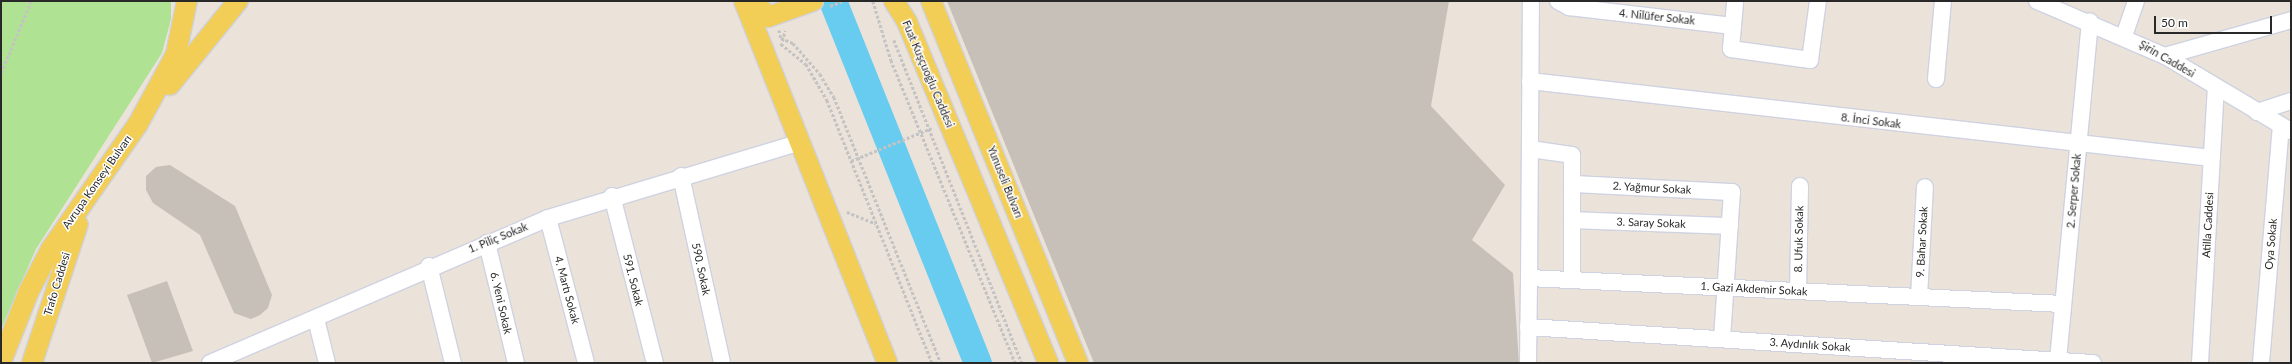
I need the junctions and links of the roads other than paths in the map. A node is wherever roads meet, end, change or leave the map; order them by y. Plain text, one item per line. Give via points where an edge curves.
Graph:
1 (188, 1) edge
2 (238, 1) edge
3 (744, 1) edge
4 (754, 1) edge
5 (813, 1) edge
6 (894, 1) edge
7 (904, 1) edge
8 (931, 1) edge
9 (1531, 1) edge
10 (1558, 1) edge
11 (1735, 1) edge
12 (1818, 1) edge
13 (1943, 1) edge
14 (2136, 1) edge
15 (2045, 2) edge
16 (2291, 20) edge
17 (2090, 22) junction
18 (1733, 26) junction
19 (900, 27) junction
20 (2124, 36) junction
21 (2165, 56) junction
22 (1936, 79) dead end
23 (1530, 81) junction
24 (2216, 88) junction
25 (2291, 101) edge
26 (2257, 112) junction
27 (138, 124) junction
28 (2286, 128) edge
29 (798, 143) junction
30 (2078, 145) junction
31 (1530, 149) junction
32 (2212, 158) junction
33 (680, 176) junction
34 (1572, 184) junction
35 (94, 185) junction
36 (1800, 186) dead end
37 (1925, 187) dead end
38 (612, 196) junction
39 (548, 218) junction
40 (1572, 220) junction
41 (1730, 226) junction
42 (487, 243) junction
43 (430, 266) junction
44 (1529, 278) junction
45 (1572, 280) junction
46 (1726, 288) junction
47 (1798, 291) junction
48 (1919, 297) junction
49 (2063, 304) junction
50 (316, 319) junction
51 (1528, 327) junction
52 (1722, 339) junction
53 (2058, 360) junction
54 (1, 362) edge
55 (32, 363) edge
56 (210, 363) edge
57 (327, 363) edge
58 (453, 363) edge
59 (516, 363) edge
60 (586, 363) edge
61 (655, 363) edge
62 (722, 363) edge
63 (887, 363) edge
64 (1048, 363) edge
65 (1078, 363) edge
66 (1528, 363) edge
67 (2093, 363) edge
68 (2200, 363) edge
69 (2261, 363) edge

1 - 27 main road, Avrupa Konseyi Bulvarı via 176,54
2 - 27 main road
3 - 29 main road
4 - 5 main road via 760,12 783,13
6 - 19 main road, Fuat Kuşçuoğlu Caddesi
7 - 19 main road
8 - 65 main road, Yunuseli Bulvarı
9 - 23 street
10 - 18 street, 4. Nilüfer Sokak via 1569,7
11 - 18 street
12 - 18 street via 1810,60 1731,49
13 - 22 street
14 - 20 street
15 - 17 street, Şirin Caddesi
16 - 21 street
17 - 20 street, Şirin Caddesi
17 - 30 street, 2. Serper Sokak
19 - 64 main road, Fuat Kuşçuoğlu Caddesi via 959,149
20 - 21 street, Şirin Caddesi
21 - 24 street, Şirin Caddesi
23 - 30 street, 8. İnci Sokak
23 - 31 street
24 - 26 street, Şirin Caddesi
24 - 32 street, Atilla Caddesi
25 - 26 street
26 - 28 street, Şirin Caddesi
27 - 35 main road, Avrupa Konseyi Bulvarı
28 - 69 street, Oya Sokak
29 - 33 street, 1. Piliç Sokak
29 - 63 main road
30 - 32 street, 8. İnci Sokak
30 - 49 street, 2. Serper Sokak
31 - 34 street via 1572,155
31 - 44 street
32 - 68 street, Atilla Caddesi
33 - 38 street, 1. Piliç Sokak
33 - 62 street, 590. Sokak
34 - 40 street
34 - 41 street, 2. Yağmur Sokak via 1732,192
35 - 54 main road, Avrupa Konseyi Bulvarı via 51,249 29,291
35 - 55 main road, Trafo Caddesi via 68,246
36 - 47 street, 8. Ufuk Sokak
37 - 48 street, 9. Bahar Sokak
38 - 39 street, 1. Piliç Sokak
38 - 61 street, 591. Sokak
39 - 42 street, 1. Piliç Sokak
39 - 60 street, 4. Martı Sokak
40 - 41 street, 3. Saray Sokak
40 - 45 street
41 - 46 street
42 - 43 street, 1. Piliç Sokak
42 - 59 street, 6. Yeni Sokak
43 - 50 street, 1. Piliç Sokak
43 - 58 street
44 - 45 street, 1. Gazi Akdemir Sokak
44 - 51 street
45 - 46 street, 1. Gazi Akdemir Sokak
46 - 47 street, 1. Gazi Akdemir Sokak
46 - 52 street
47 - 48 street, 1. Gazi Akdemir Sokak
48 - 49 street, 1. Gazi Akdemir Sokak
49 - 53 street, 2. Serper Sokak
50 - 56 street, 1. Piliç Sokak
50 - 57 street
51 - 52 street, 3. Aydınlık Sokak
51 - 66 street
52 - 53 street, 3. Aydınlık Sokak
53 - 67 street, 3. Aydınlık Sokak

